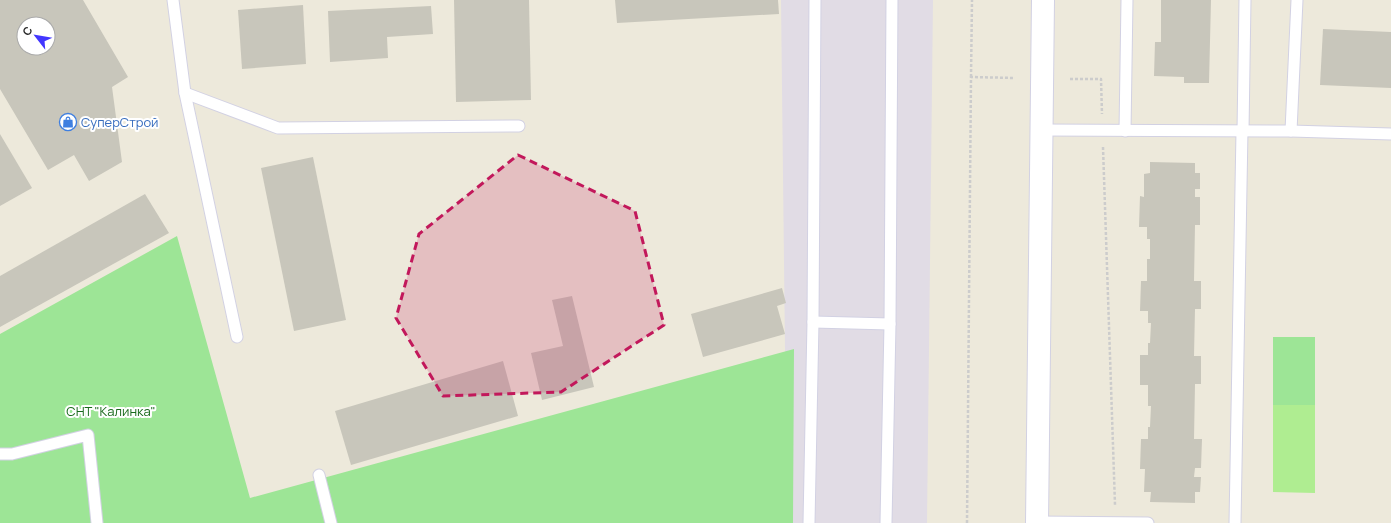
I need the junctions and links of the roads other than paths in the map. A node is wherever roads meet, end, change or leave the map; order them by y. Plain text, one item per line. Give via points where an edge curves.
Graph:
1 (173, 0) edge
2 (815, 0) edge
3 (892, 0) edge
4 (1043, 0) edge
5 (1127, 0) edge
6 (1245, 0) edge
7 (1297, 0) edge
8 (185, 93) junction
9 (519, 126) dead end
10 (1042, 130) junction
11 (1125, 131) junction
12 (1242, 131) junction
13 (1291, 131) junction
14 (1391, 134) edge
15 (813, 322) junction
16 (890, 324) junction
17 (237, 337) dead end
18 (0, 454) edge
19 (319, 475) dead end
20 (1037, 522) edge
21 (1115, 522) edge
22 (97, 523) edge
23 (331, 523) edge
24 (809, 523) edge
25 (886, 523) edge
26 (1148, 523) edge
27 (1235, 523) edge

1 - 8 lane
2 - 15 lane
3 - 16 lane
4 - 10 street
5 - 11 lane
6 - 12 lane
7 - 13 lane
8 - 9 lane via 278,128
8 - 17 lane
10 - 11 lane
10 - 20 street
11 - 12 lane
12 - 13 lane
12 - 27 lane
13 - 14 lane
15 - 16 lane
15 - 24 lane
16 - 25 lane
18 - 22 lane via 12,454 88,435
19 - 23 lane
20 - 21 lane
21 - 26 lane

